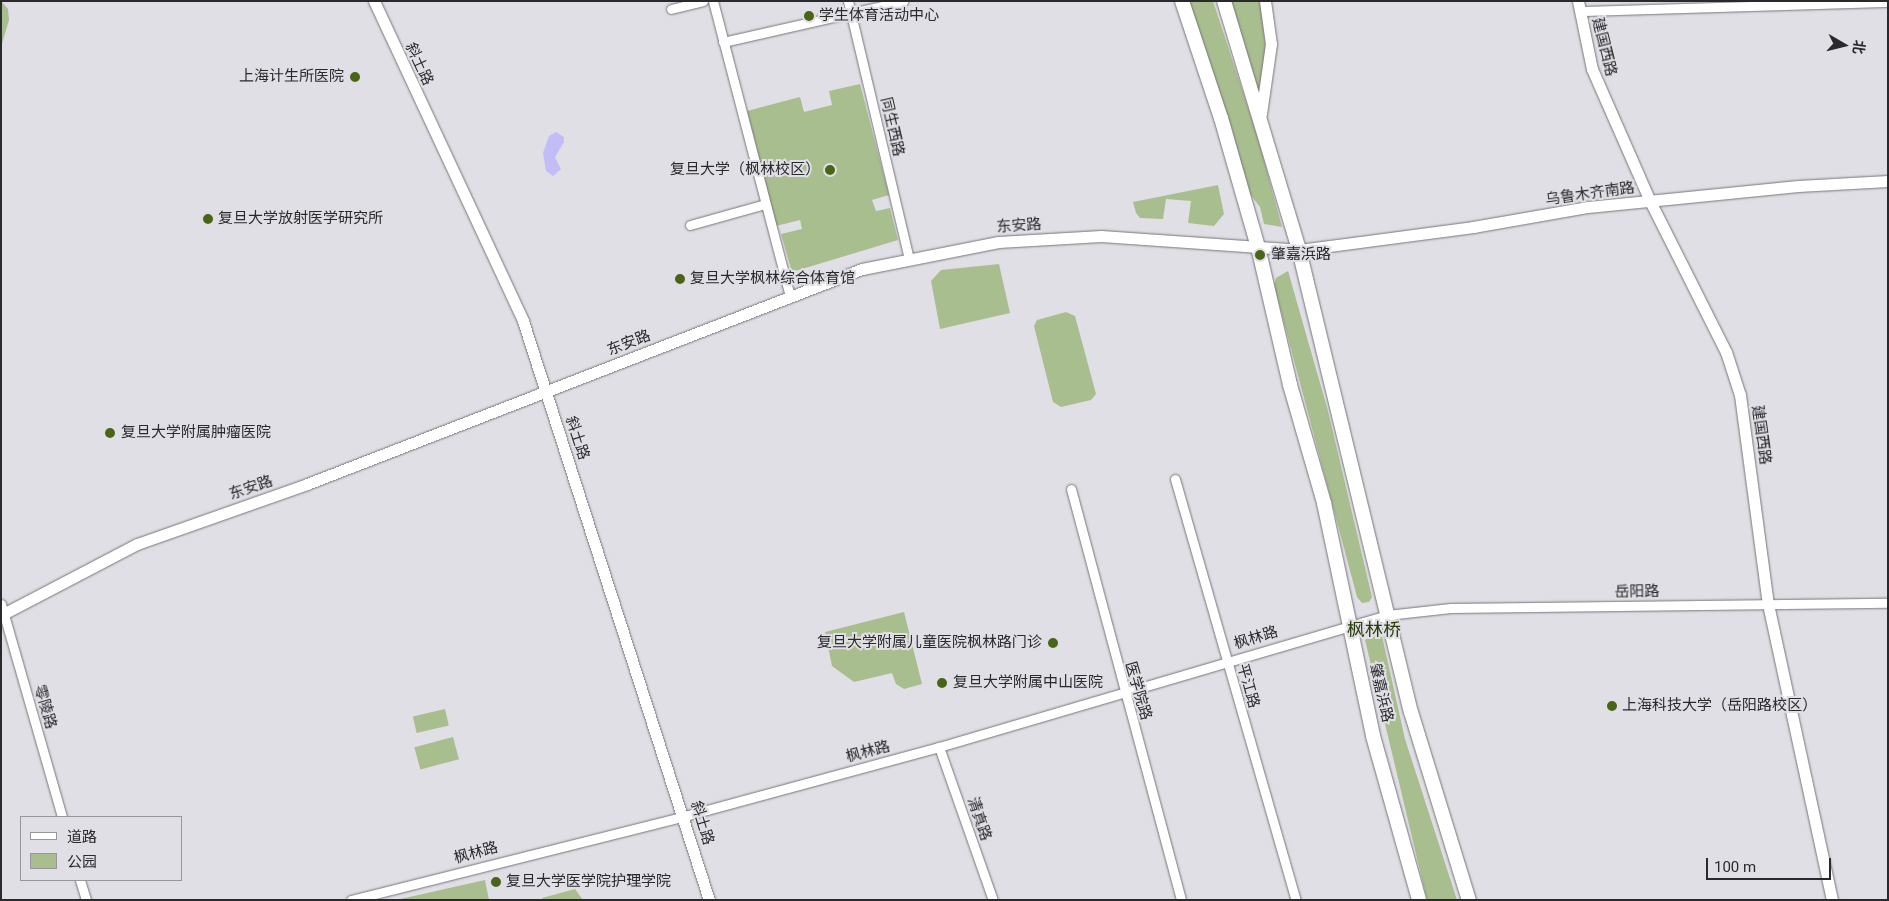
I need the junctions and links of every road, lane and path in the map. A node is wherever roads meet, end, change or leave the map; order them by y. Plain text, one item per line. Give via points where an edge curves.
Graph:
1 (374, 1) edge
2 (703, 1) edge
3 (713, 1) edge
4 (848, 1) edge
5 (904, 1) edge
6 (1182, 1) edge
7 (1224, 1) edge
8 (1265, 1) edge
9 (1888, 2) edge
10 (1579, 6) edge
11 (671, 9) dead end
12 (851, 15) junction
13 (723, 42) junction
14 (1260, 114) junction
15 (1888, 181) edge
16 (1650, 201) junction
17 (765, 204) junction
18 (690, 225) dead end
19 (1258, 247) junction
20 (1299, 250) junction
21 (909, 259) junction
22 (790, 296) junction
23 (546, 391) junction
24 (1175, 479) dead end
25 (1071, 490) dead end
26 (1888, 603) edge
27 (1768, 604) junction
28 (2, 610) edge
29 (1387, 615) junction
30 (1348, 625) junction
31 (1227, 661) junction
32 (1124, 693) junction
33 (939, 747) junction
34 (62, 816) edge
35 (685, 816) junction
36 (80, 881) edge
37 (86, 900) edge
38 (351, 900) edge
39 (709, 900) edge
40 (993, 900) edge
41 (1182, 900) edge
42 (1296, 900) edge
43 (1419, 900) edge
44 (1469, 900) edge
45 (1832, 900) edge

1 - 23 street, 斜土路 via 523,321
2 - 11 street
3 - 13 street
4 - 12 street, 同生西路
5 - 12 street
6 - 19 main road, 肇嘉浜路 via 1221,118
7 - 14 main road, 肇嘉浜路
8 - 14 street, 肇嘉浜路 via 1271,44
9 - 10 street
10 - 16 street, 建国西路 via 1592,68
12 - 13 street
12 - 21 street, 同生西路
13 - 17 street
14 - 20 main road, 肇嘉浜路
15 - 16 street, 乌鲁木齐南路
16 - 20 street, 乌鲁木齐南路
16 - 27 street, 建国西路 via 1711,319 1740,395
17 - 18 street
17 - 22 street
19 - 20 street, 东安路
19 - 21 street, 东安路 via 1101,236 998,242
19 - 30 main road, 肇嘉浜路 via 1290,385 1324,503
20 - 29 main road, 肇嘉浜路
21 - 22 street, 东安路 via 862,269
22 - 23 street, 东安路
23 - 28 street, 东安路 via 307,484 137,544
23 - 35 street, 斜土路
24 - 31 street, 平江路
25 - 32 street, 医学院路
26 - 27 street, 岳阳路
27 - 29 street, 岳阳路 via 1451,608
27 - 45 street, 建国西路
28 - 34 street, 零陵路
29 - 30 street, 枫林路
29 - 44 main road, 肇嘉浜路 via 1411,712
30 - 31 street, 枫林路
30 - 43 main road, 肇嘉浜路 via 1373,736
31 - 32 street, 枫林路
31 - 42 street, 平江路
32 - 33 street, 枫林路
32 - 41 street, 医学院路
33 - 35 street, 枫林路
33 - 40 street, 清真路
35 - 38 street, 枫林路
35 - 39 street, 斜土路
36 - 37 street

